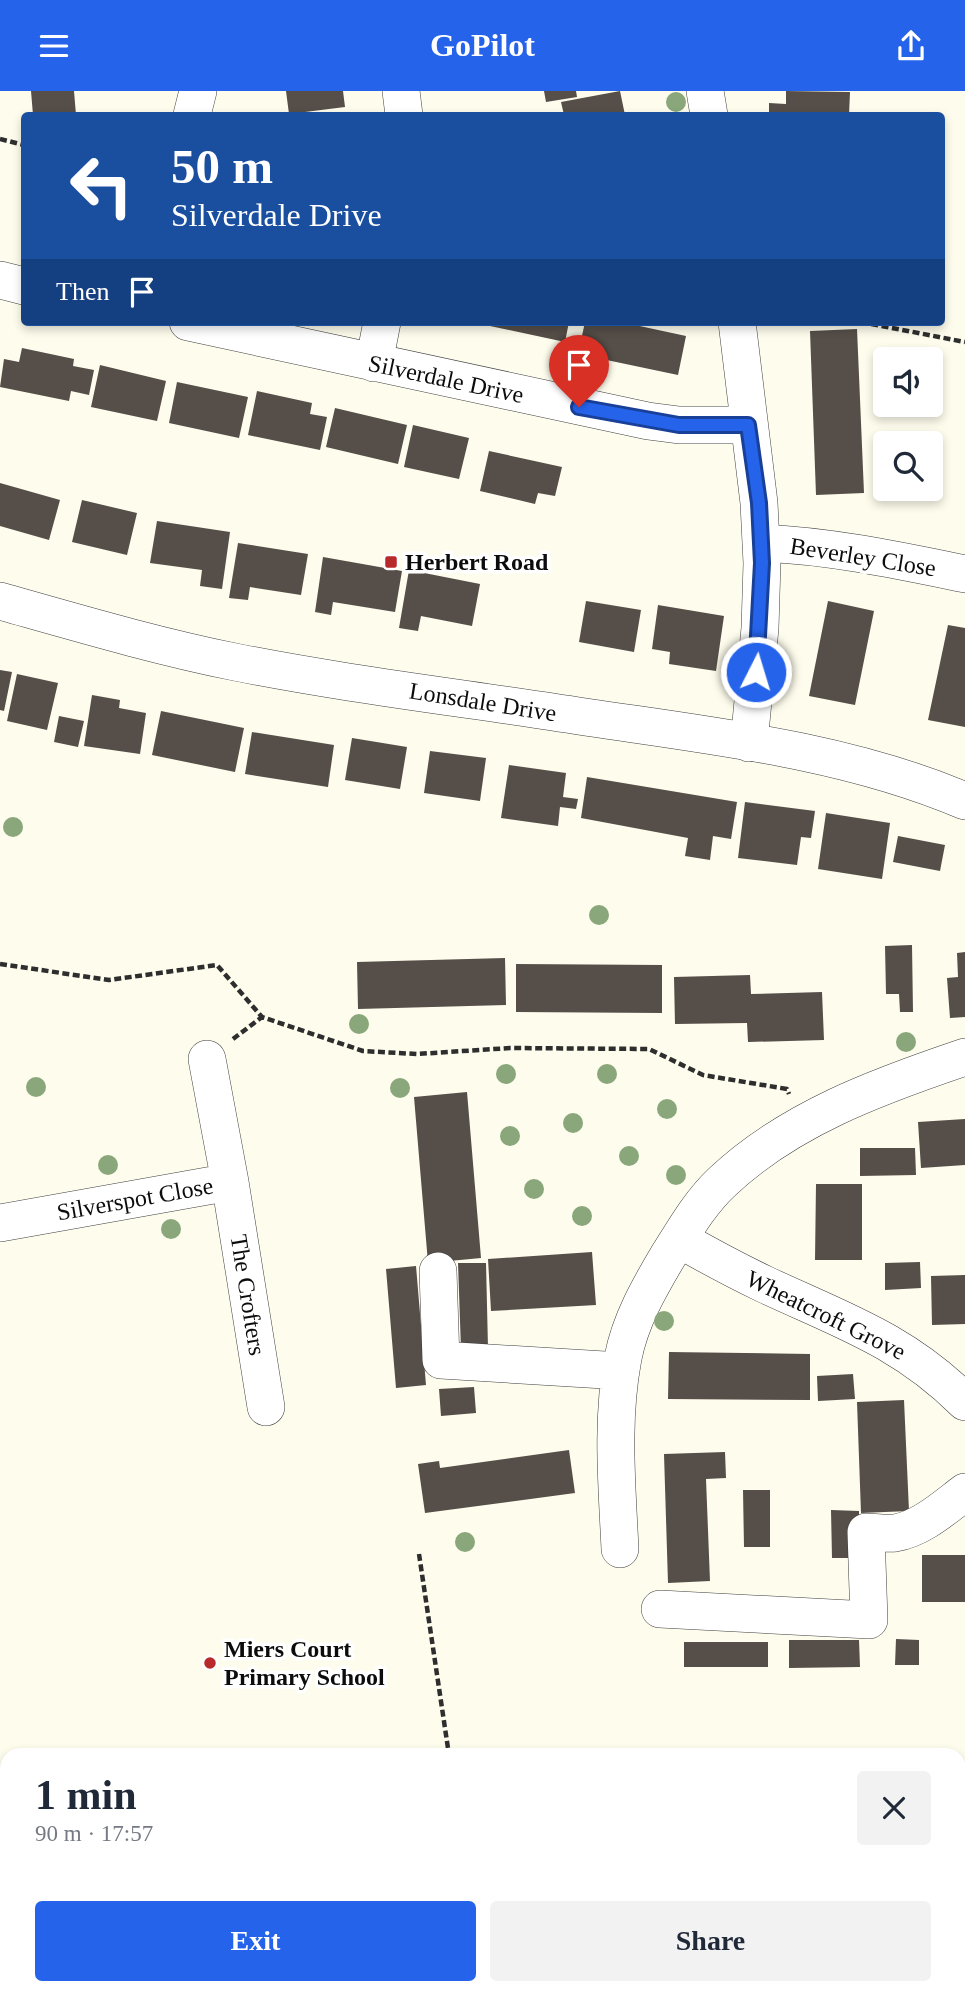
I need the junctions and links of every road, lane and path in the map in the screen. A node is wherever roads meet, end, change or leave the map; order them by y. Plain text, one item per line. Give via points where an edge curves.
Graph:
1 (198, 91) edge
2 (401, 91) edge
3 (705, 91) edge
4 (193, 112) edge
5 (404, 112) edge
6 (708, 112) edge
7 (0, 139) edge
8 (21, 144) edge
9 (0, 280) edge
10 (21, 285) edge
11 (206, 326) edge
12 (381, 326) edge
13 (737, 326) edge
14 (882, 326) edge
15 (965, 342) edge
16 (373, 363) junction
17 (748, 425) junction
18 (761, 543) junction
19 (965, 574) edge
20 (0, 601) edge
21 (749, 743) junction
22 (965, 801) edge
23 (0, 964) edge
24 (965, 1057) edge
25 (207, 1059) dead end
26 (805, 1122) junction
27 (230, 1182) junction
28 (0, 1223) edge
29 (680, 1239) junction
30 (438, 1271) dead end
31 (621, 1371) junction
32 (965, 1402) edge
33 (266, 1407) dead end
34 (965, 1492) edge
35 (620, 1549) dead end
36 (419, 1554) dead end
37 (660, 1609) dead end
38 (448, 1748) edge

1 - 4 street
2 - 5 street
3 - 6 street
7 - 8 path
9 - 10 street
11 - 16 street, Silverdale Drive
12 - 16 street
13 - 17 street
14 - 15 path
16 - 17 street, Silverdale Drive via 648,421
17 - 18 street
18 - 19 street, Beverley Close via 855,552
18 - 21 street via 760,628
20 - 21 street, Lonsdale Drive via 233,661
21 - 22 street, Lonsdale Drive via 875,769
23 - 26 path via 109,980 217,965 262,1017 363,1051 649,1049 703,1075 787,1090
24 - 26 street via 862,1095
25 - 27 street, Silverspot Close
26 - 29 street via 719,1184
27 - 28 street, Silverspot Close
27 - 33 street, The Crofters
29 - 31 street via 640,1305
29 - 32 street, Wheatcroft Grove via 889,1342
30 - 31 street via 441,1360
31 - 35 street via 616,1446
34 - 37 street via 912,1527 897,1533 866,1532 869,1620
36 - 38 path

